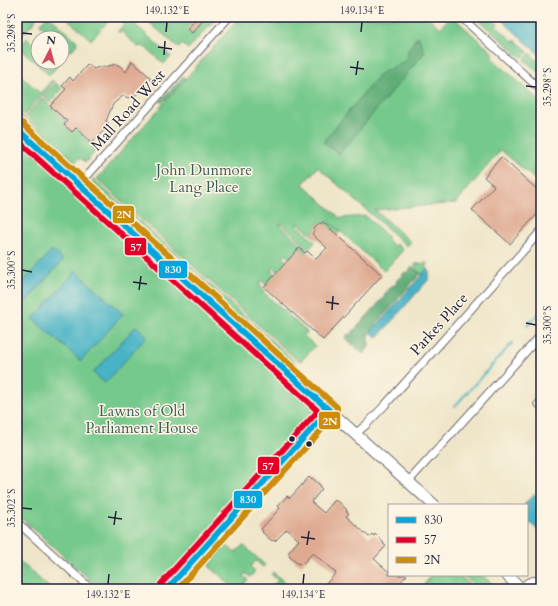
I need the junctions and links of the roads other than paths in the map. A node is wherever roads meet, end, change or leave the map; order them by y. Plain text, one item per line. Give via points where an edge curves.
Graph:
1 (229, 17) edge
2 (461, 17) edge
3 (541, 90) edge
4 (17, 129) edge
5 (79, 184) junction
6 (541, 231) edge
7 (541, 335) edge
8 (329, 410) junction
9 (366, 425) junction
10 (355, 434) junction
11 (364, 442) junction
12 (408, 482) junction
13 (433, 504) edge
14 (17, 522) edge
15 (508, 576) edge
16 (525, 576) edge
17 (539, 583) edge
18 (91, 589) edge
19 (167, 589) edge
20 (522, 589) edge

1 - 5 street, Mall Road West
2 - 3 street
4 - 5 main road
5 - 8 main road
6 - 9 street, Parkes Place
7 - 12 street
8 - 10 main road
8 - 19 street
9 - 10 street, Parkes Place
9 - 11 street
10 - 11 main road
11 - 12 main road
12 - 13 main road
14 - 18 street
15 - 20 main road
16 - 17 main road
17 - 20 main road via 528,584

